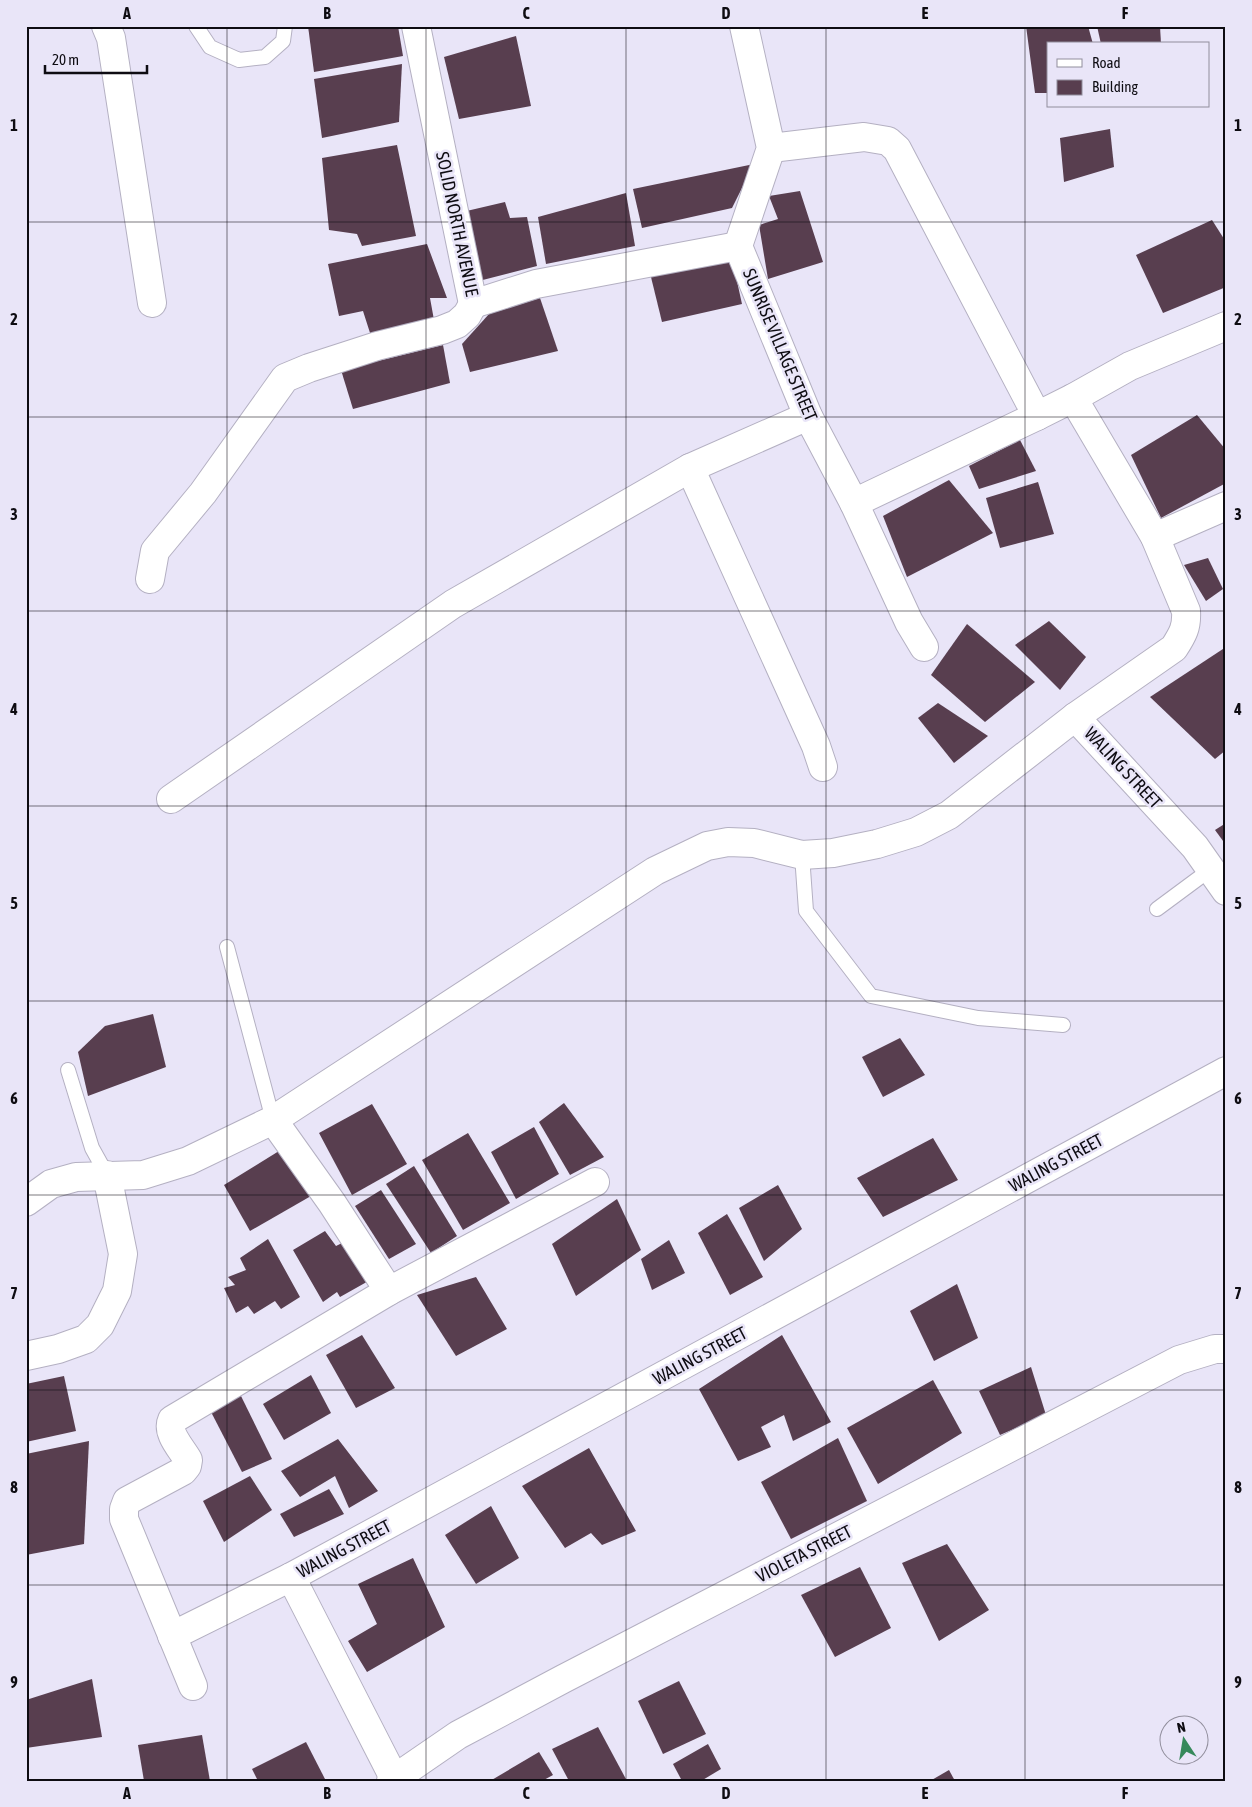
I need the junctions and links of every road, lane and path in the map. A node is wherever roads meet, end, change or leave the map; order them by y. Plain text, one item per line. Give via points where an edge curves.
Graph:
1 (106, 26) edge
2 (196, 26) edge
3 (285, 26) edge
4 (416, 26) edge
5 (744, 26) edge
6 (771, 148) junction
7 (738, 246) junction
8 (152, 303) dead end
9 (473, 304) junction
10 (1226, 326) edge
11 (1073, 398) junction
12 (808, 416) junction
13 (1037, 416) junction
14 (690, 468) junction
15 (854, 503) junction
16 (1226, 506) edge
17 (1155, 537) junction
18 (150, 579) dead end
19 (924, 647) dead end
20 (1074, 717) junction
21 (823, 768) dead end
22 (171, 799) dead end
23 (802, 855) junction
24 (1218, 880) edge
25 (1157, 909) dead end
26 (227, 947) dead end
27 (1064, 1025) dead end
28 (68, 1070) dead end
29 (1226, 1071) edge
30 (273, 1120) junction
31 (107, 1175) junction
32 (595, 1182) dead end
33 (26, 1202) edge
34 (389, 1291) junction
35 (1226, 1349) edge
36 (26, 1356) edge
37 (291, 1577) junction
38 (172, 1636) junction
39 (193, 1686) dead end
40 (392, 1780) edge

1 - 8 street
2 - 3 lane via 210,47 239,60 265,57 283,41
4 - 9 street, SOLID NORTH AVENUE
5 - 6 street
6 - 7 street, SUNRISE VILLAGE STREET
6 - 13 street via 864,137 888,141 897,149
7 - 9 street, SOLID NORTH AVENUE via 536,284
7 - 12 street, SUNRISE VILLAGE STREET
9 - 18 street via 467,315 442,330 377,346 284,378 203,493 154,551
10 - 11 street via 1130,366
11 - 13 street
11 - 17 street
12 - 14 street
12 - 15 street, SUNRISE VILLAGE STREET
13 - 15 street
14 - 21 street via 816,746
14 - 22 street via 453,604
15 - 19 street, SUNRISE VILLAGE STREET via 909,622
16 - 17 street
17 - 20 street via 1186,611 1187,624 1174,648
20 - 23 street via 949,816 916,832 877,844 833,853
20 - 24 street, WALING STREET via 1195,847
23 - 27 lane via 806,910 871,996 978,1018
23 - 30 street via 754,843 728,842 707,846 655,871
24 - 25 lane
26 - 30 lane
28 - 31 lane via 92,1148
29 - 37 street, WALING STREET
30 - 31 street via 188,1161 143,1175
30 - 34 street
31 - 33 street via 76,1176 51,1184
31 - 36 street via 123,1254 117,1291 100,1325 86,1339
32 - 34 street
34 - 38 street via 172,1420 171,1432 188,1460 187,1466 127,1501 124,1510 124,1519
35 - 40 street, VIOLETA STREET via 1215,1349 1179,1360 458,1735
37 - 38 street, WALING STREET
37 - 40 street
38 - 39 street

